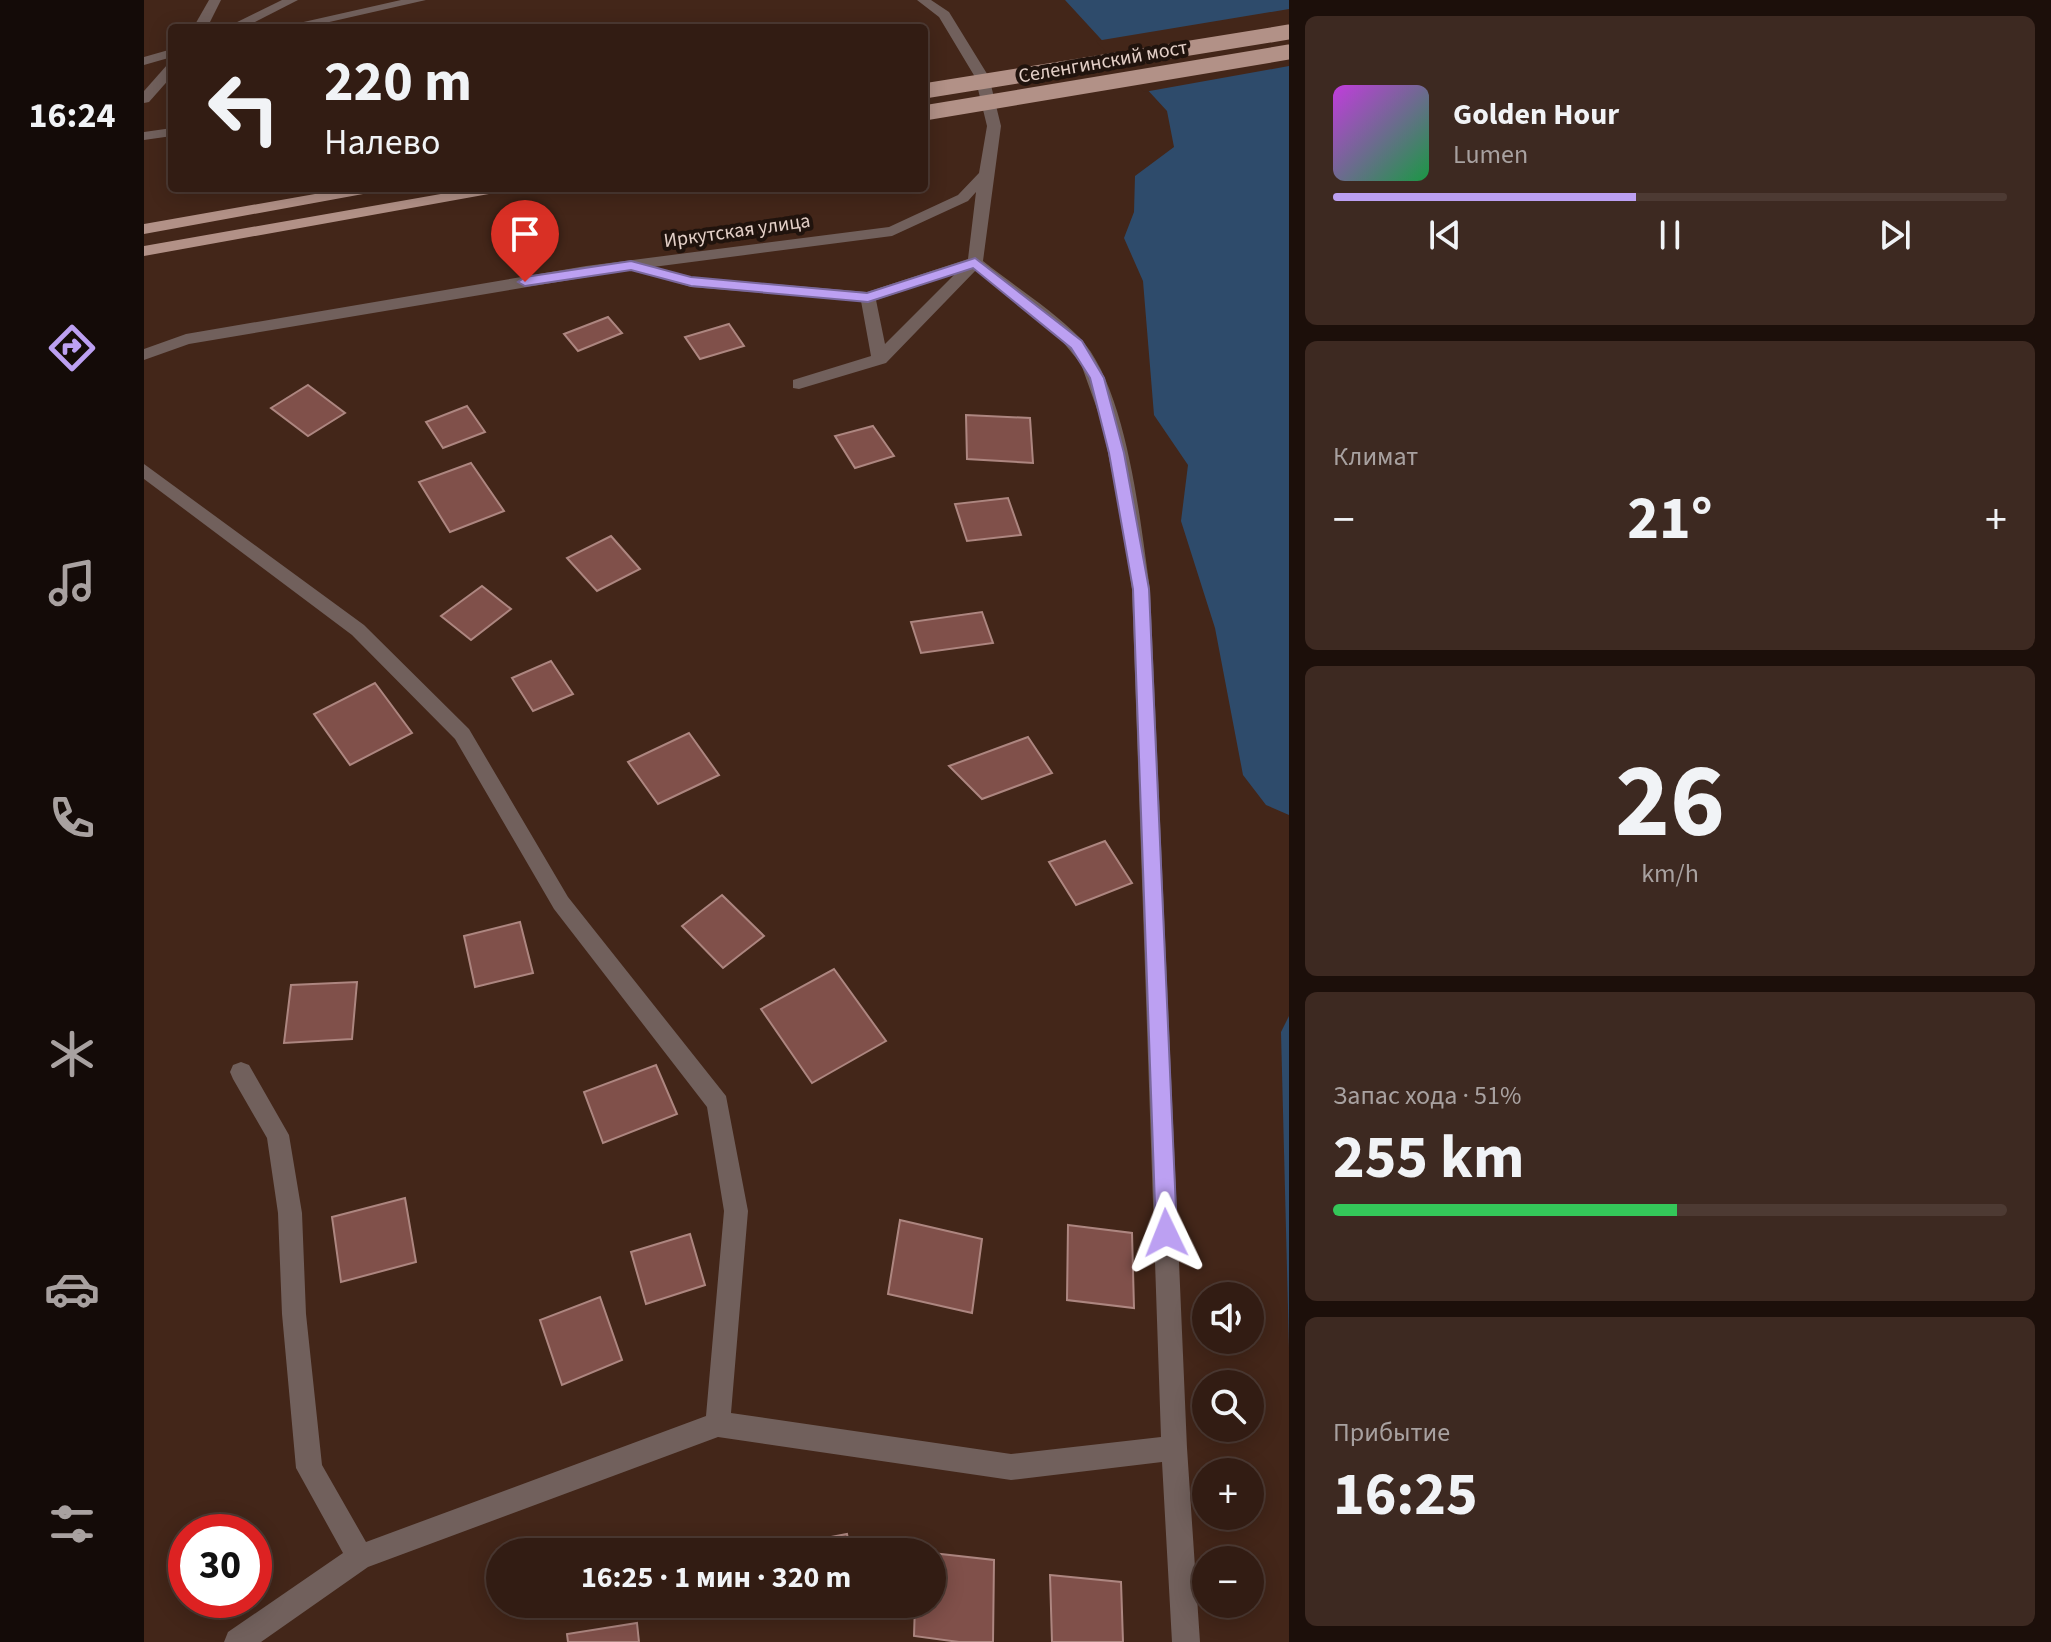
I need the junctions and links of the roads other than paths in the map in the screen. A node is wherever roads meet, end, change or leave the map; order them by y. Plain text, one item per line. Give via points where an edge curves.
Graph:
1 (215, 0) edge
2 (292, 0) edge
3 (420, 0) edge
4 (923, 0) edge
5 (202, 24) edge
6 (241, 24) edge
7 (303, 24) edge
8 (1289, 32) edge
9 (1289, 52) edge
10 (168, 54) edge
11 (144, 61) edge
12 (168, 72) edge
13 (928, 90) edge
14 (144, 99) edge
15 (928, 112) edge
16 (168, 133) edge
17 (144, 136) edge
18 (986, 174) junction
19 (352, 192) edge
20 (477, 192) edge
21 (144, 229) edge
22 (144, 251) edge
23 (975, 262) junction
24 (631, 266) junction
25 (868, 297) junction
26 (144, 355) edge
27 (880, 359) junction
28 (799, 384) dead end
29 (144, 470) edge
30 (241, 1072) dead end
31 (718, 1424) junction
32 (1174, 1448) junction
33 (360, 1557) junction
34 (238, 1642) edge
35 (1186, 1642) edge

1 - 5 street
2 - 6 street
3 - 7 street
4 - 18 street via 944,15 982,77 994,126
8 - 13 main road, Селенгинский мост, bridge
9 - 15 main road, Селенгинский мост, bridge
10 - 11 street
12 - 14 street
16 - 17 street
18 - 23 street
18 - 24 street, Иркутская улица via 963,198 892,231
19 - 21 main road
20 - 22 main road
23 - 25 street
23 - 27 street
23 - 32 street via 1077,345 1097,378 1123,478 1141,589
24 - 25 street via 691,282
24 - 26 street, Иркутская улица via 186,339
25 - 27 street
27 - 28 street
29 - 31 street via 358,630 462,734 561,903 718,1103 736,1211
30 - 33 street via 278,1135 290,1213 309,1468
31 - 32 street via 1011,1467
31 - 33 street
32 - 35 street
33 - 34 street

